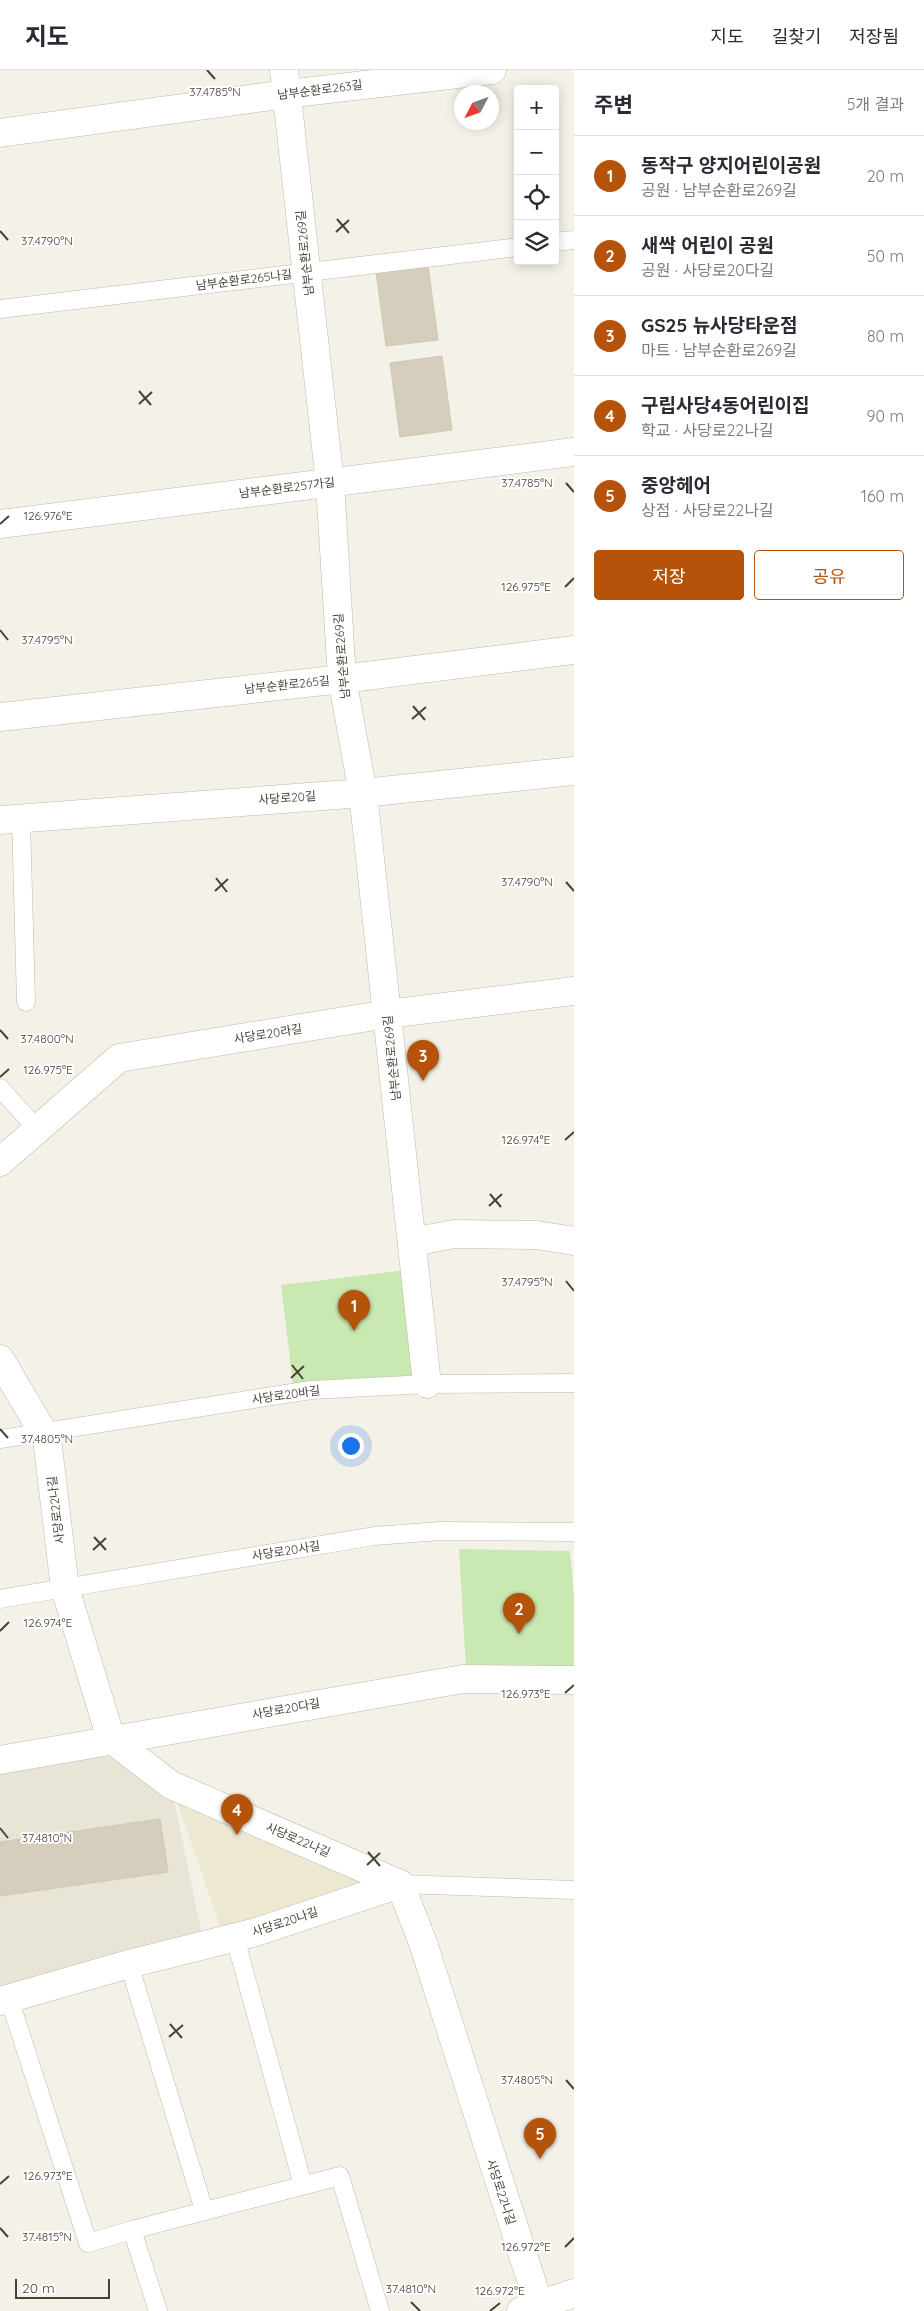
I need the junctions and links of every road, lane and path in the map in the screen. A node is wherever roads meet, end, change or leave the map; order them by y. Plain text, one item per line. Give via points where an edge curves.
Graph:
1 (492, 70) edge
2 (286, 82) edge
3 (0, 134) edge
4 (574, 240) edge
5 (559, 242) edge
6 (514, 247) edge
7 (307, 272) junction
8 (0, 309) edge
9 (574, 452) edge
10 (330, 482) junction
11 (0, 524) edge
12 (574, 650) edge
13 (342, 679) junction
14 (0, 717) edge
15 (574, 771) edge
16 (363, 793) junction
17 (11, 819) edge
18 (574, 991) edge
19 (26, 1002) dead end
20 (387, 1014) junction
21 (0, 1088) edge
22 (38, 1130) junction
23 (0, 1162) edge
24 (574, 1241) edge
25 (412, 1242) junction
26 (0, 1359) edge
27 (574, 1383) edge
28 (427, 1384) junction
29 (44, 1432) junction
30 (0, 1439) edge
31 (574, 1532) edge
32 (64, 1588) junction
33 (0, 1599) edge
34 (574, 1680) edge
35 (111, 1739) junction
36 (0, 1760) edge
37 (400, 1884) junction
38 (574, 1890) edge
39 (235, 1938) junction
40 (129, 1964) junction
41 (4, 2000) edge
42 (303, 2185) junction
43 (204, 2210) junction
44 (132, 2230) junction
45 (574, 2293) edge
46 (533, 2309) edge
47 (158, 2311) edge
48 (380, 2311) edge

1 - 2 street, 남부순환로263길
2 - 3 street, 남부순환로263길
2 - 7 street, 남부순환로269길
4 - 5 lane
6 - 7 lane, 남부순환로265나길
7 - 8 lane, 남부순환로265나길
7 - 10 street, 남부순환로269길
9 - 10 street, 남부순환로257가길
10 - 11 street, 남부순환로257가길
10 - 13 street, 남부순환로269길
12 - 13 street, 남부순환로265길
13 - 14 street, 남부순환로265길
13 - 16 street, 남부순환로269길
15 - 16 street, 사당로20길
16 - 17 street, 사당로20길
16 - 20 street, 남부순환로269길
17 - 19 lane
18 - 20 street, 사당로20라길
20 - 22 street, 사당로20라길 via 119,1058
20 - 25 street, 남부순환로269길
21 - 22 lane
22 - 23 street, 사당로20라길
24 - 25 street via 536,1235 454,1234
25 - 28 street, 남부순환로269길
26 - 29 street, 사당로22나길
27 - 28 lane, 사당로20바길
28 - 29 lane, 사당로20바길 via 312,1390
29 - 30 lane, 사당로20바길
29 - 32 street, 사당로22나길
31 - 32 lane, 사당로20사길 via 440,1531 374,1536
32 - 33 lane, 사당로20사길
32 - 35 street, 사당로22나길
34 - 35 street, 사당로20다길 via 463,1679
35 - 36 street, 사당로20다길
35 - 37 street, 사당로22나길 via 171,1785
37 - 38 lane, 사당로20나길
37 - 39 street, 사당로20나길
37 - 46 street, 사당로22나길 via 423,1943
39 - 40 street, 사당로20나길
39 - 42 lane
40 - 41 street, 사당로20나길
40 - 43 lane
41 - 44 lane via 88,2243
42 - 43 lane
42 - 48 lane via 340,2176
43 - 44 lane
44 - 47 lane
45 - 46 street

